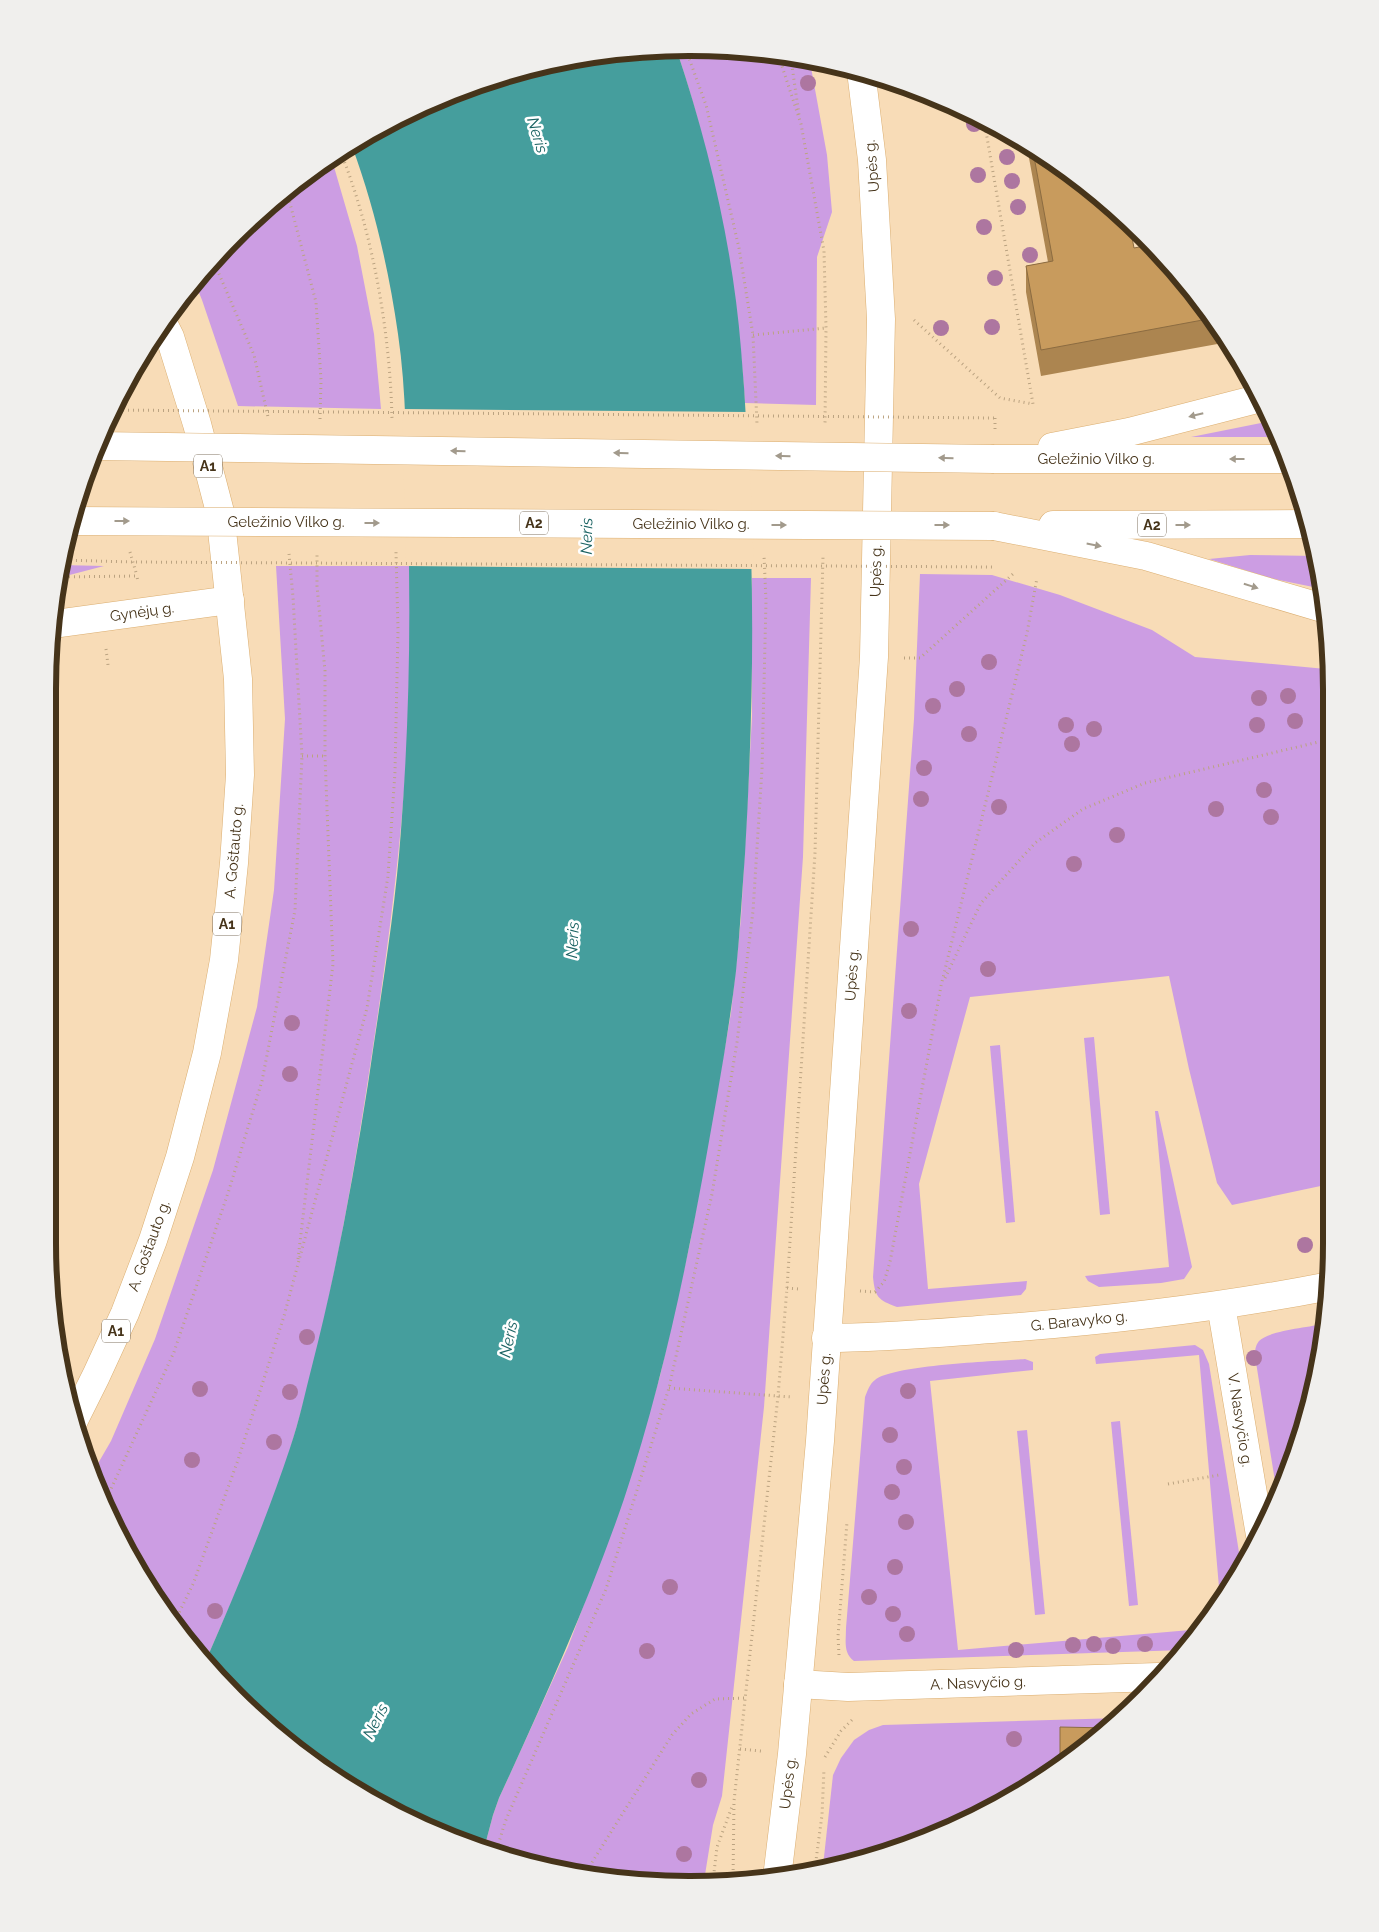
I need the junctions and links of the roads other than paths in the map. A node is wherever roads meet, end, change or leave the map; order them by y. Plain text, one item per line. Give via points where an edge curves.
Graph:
1 (861, 80) edge
2 (167, 332) edge
3 (1252, 400) edge
4 (104, 446) edge
5 (994, 459) junction
6 (1279, 459) edge
7 (79, 521) edge
8 (1300, 524) edge
9 (994, 526) junction
10 (230, 600) junction
11 (1317, 606) edge
12 (60, 623) edge
13 (1321, 1288) edge
14 (1221, 1305) junction
15 (826, 1338) junction
16 (79, 1410) edge
17 (1258, 1522) edge
18 (1149, 1677) edge
19 (798, 1684) junction
20 (778, 1869) edge

1 - 15 main road, Upės g. via 872,160 881,319 874,657
2 - 10 main road, A. Goštauto g. / A1 via 197,424 220,512
3 -> 5 main road via 1129,432
5 -> 4 main road, Geležinio Vilko g., bridge
6 -> 5 main road, Geležinio Vilko g.
7 -> 9 main road, Geležinio Vilko g. / A2, bridge
9 -> 8 main road, Geležinio Vilko g. / A2
9 -> 11 main road via 1146,556
10 - 12 main road, Gynėjų g.
10 - 16 main road, A. Goštauto g. / A1 via 238,678 240,775 224,960 207,1053 180,1157 153,1240 121,1322
13 - 14 main road, G. Baravyko g.
14 - 15 main road, G. Baravyko g. via 1062,1324 872,1338
14 - 17 main road, V. Nasvyčio g.
15 - 19 main road, Upės g.
18 - 19 main road, A. Nasvyčio g. via 848,1687
19 - 20 main road, Upės g.

